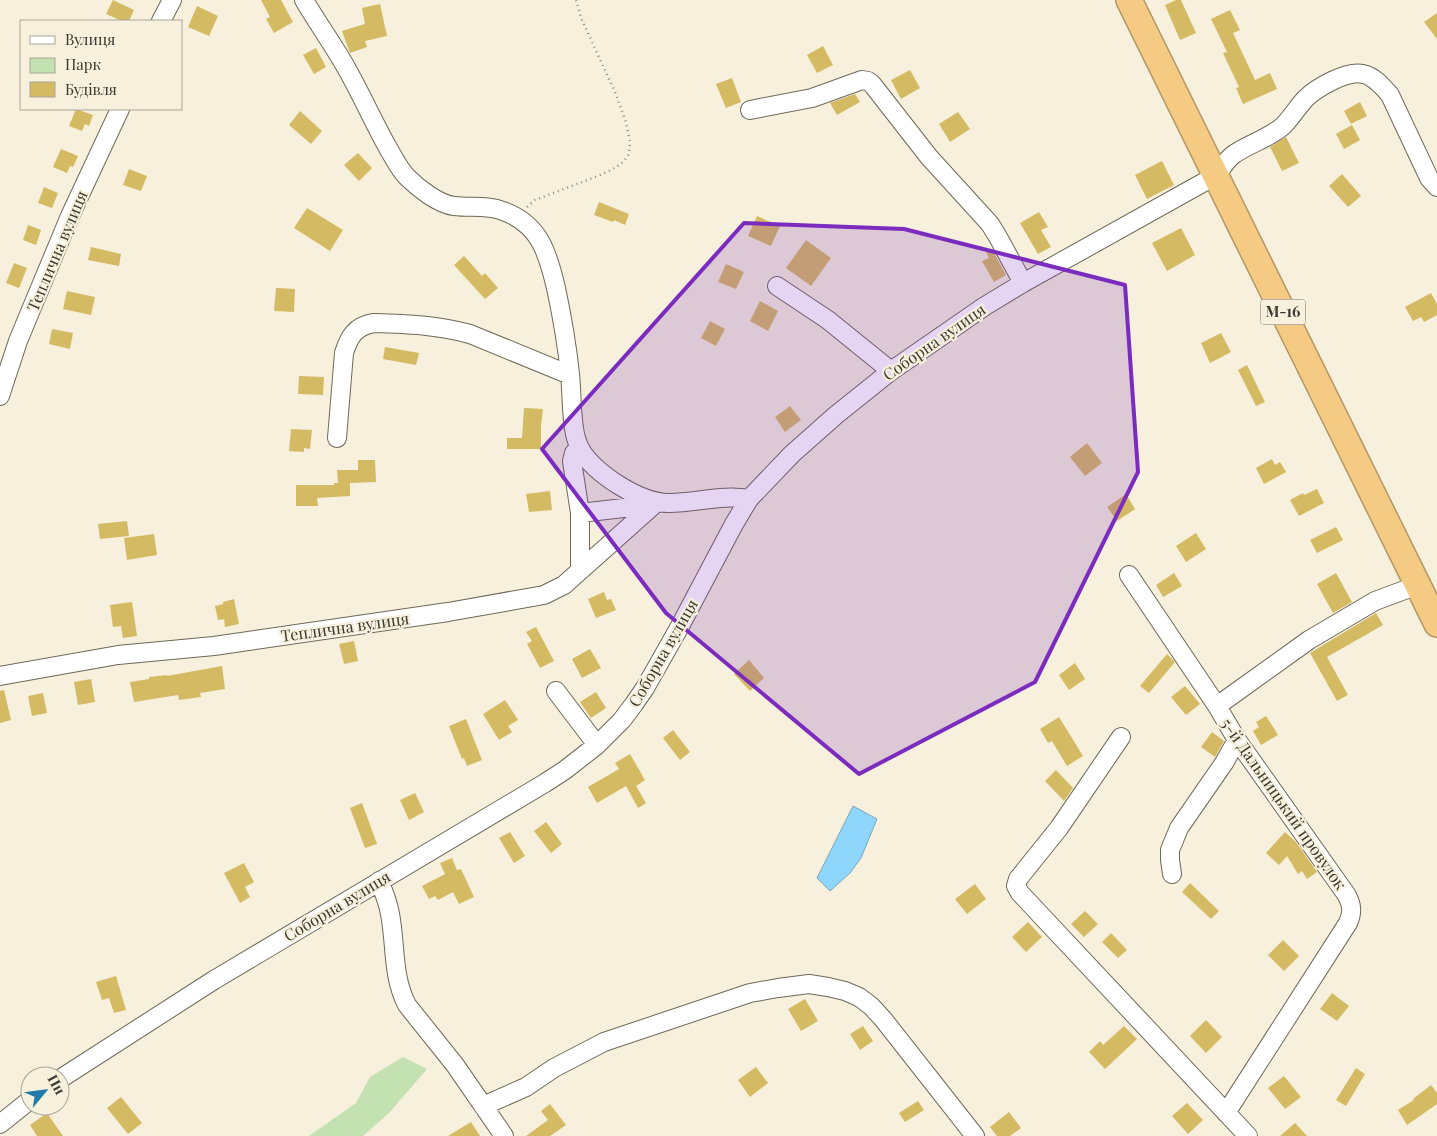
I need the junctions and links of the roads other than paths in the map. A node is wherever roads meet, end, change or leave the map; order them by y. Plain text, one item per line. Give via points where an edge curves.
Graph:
1 (172, 0) edge
2 (304, 0) edge
3 (1129, 0) edge
4 (162, 20) edge
5 (120, 110) edge
6 (750, 110) dead end
7 (1215, 176) junction
8 (1437, 187) edge
9 (1023, 282) junction
10 (777, 286) dead end
11 (891, 371) junction
12 (570, 375) junction
13 (0, 396) edge
14 (337, 438) dead end
15 (580, 448) junction
16 (750, 499) junction
17 (657, 502) junction
18 (580, 513) junction
19 (580, 570) junction
20 (1129, 575) dead end
21 (1418, 585) junction
22 (1437, 624) edge
23 (0, 676) edge
24 (556, 691) dead end
25 (1217, 706) junction
26 (1121, 737) dead end
27 (1237, 740) junction
28 (597, 745) junction
29 (1172, 874) dead end
30 (379, 881) junction
31 (70, 1073) edge
32 (483, 1106) junction
33 (20, 1108) edge
34 (1226, 1113) junction
35 (0, 1124) edge
36 (504, 1136) edge
37 (975, 1136) edge
38 (1248, 1136) edge

1 - 4 street
2 - 12 street via 404,174 438,201 504,211 517,217 537,236 549,259 563,321
3 - 7 highway, М-16
5 - 13 street, Теплична вулиця via 29,314
6 - 9 street via 812,98 862,80 868,81 929,157 990,224
7 - 8 street via 1232,156 1283,126 1312,93 1334,80 1361,73 1370,76 1390,96 1429,178
7 - 9 street, Соборна вулиця
7 - 21 highway, М-16
9 - 11 street, Соборна вулиця
10 - 11 street via 828,320
11 - 16 street, Соборна вулиця via 814,434
12 - 14 street via 457,330 423,324 367,324 353,334 344,354
12 - 15 street via 573,428
15 - 17 street via 597,468 619,485
15 - 18 street via 572,461
16 - 17 street via 727,497
16 - 28 street, Соборна вулиця via 645,688 622,720
17 - 18 street
17 - 19 street, Теплична вулиця
18 - 19 street
19 - 23 street, Теплична вулиця via 553,591 519,600 214,646 118,655
20 - 25 street, 5-й Дальницький провулок
21 - 22 highway, М-16
21 - 25 street via 1375,601 1309,640
24 - 28 street
25 - 27 street, 5-й Дальницький провулок
26 - 34 street via 1016,886
27 - 29 street via 1179,828 1170,850
27 - 34 street, 5-й Дальницький провулок via 1346,894 1352,909 1348,923
28 - 30 street, Соборна вулиця via 545,783
30 - 31 street, Соборна вулиця via 214,980
30 - 32 street via 388,901 397,980 406,1005 455,1065
32 - 36 street
32 - 37 street via 526,1087 604,1042 750,993 809,984 845,991 871,1006
33 - 35 street
34 - 38 street

